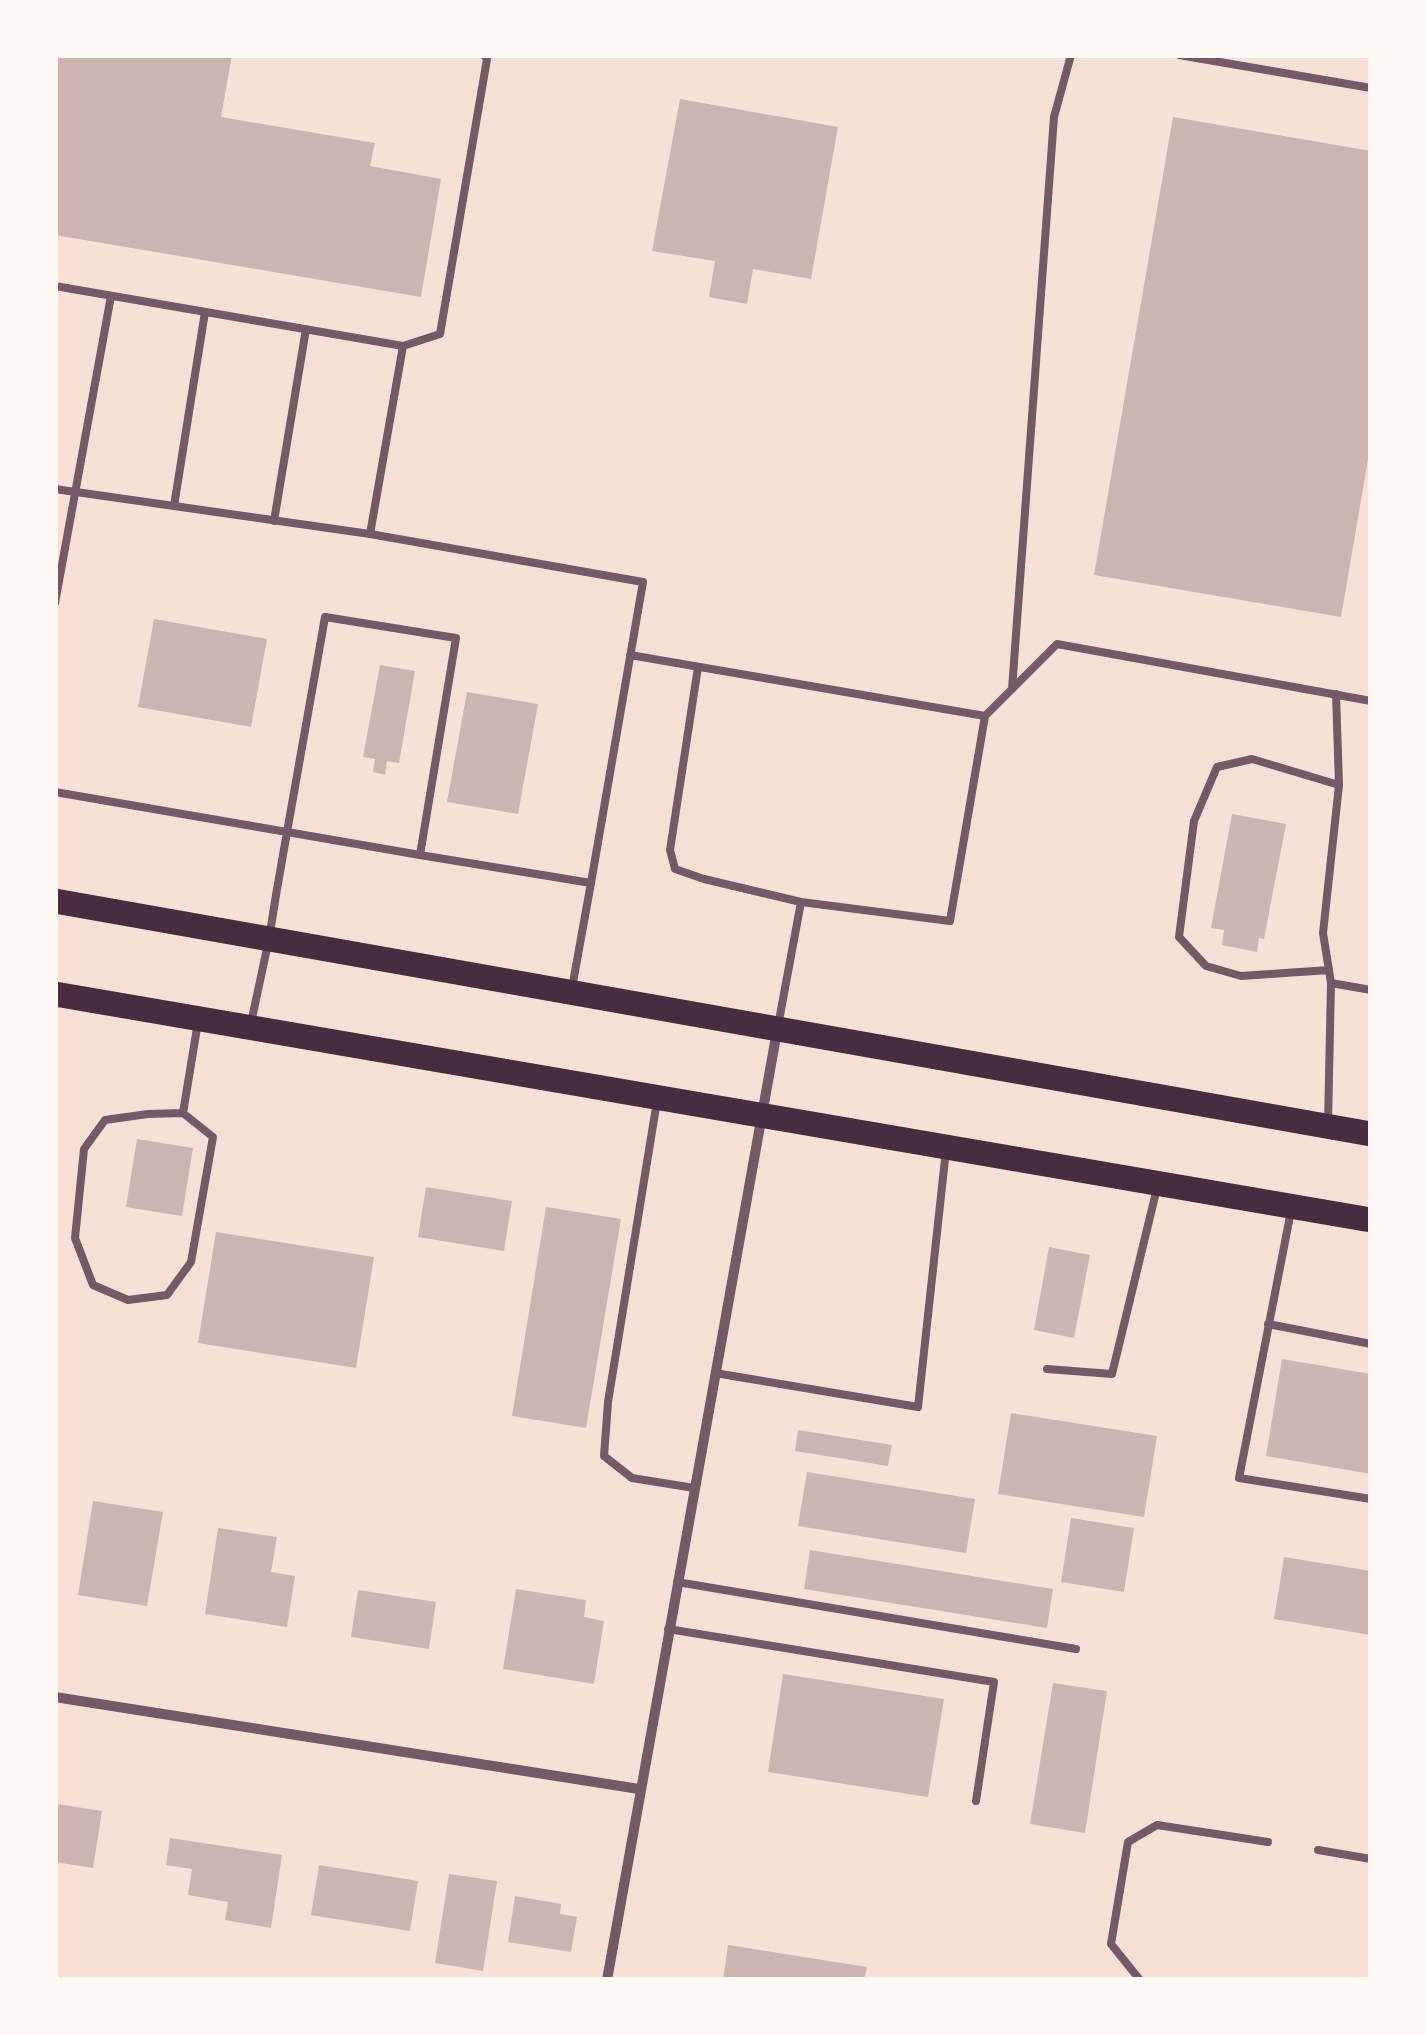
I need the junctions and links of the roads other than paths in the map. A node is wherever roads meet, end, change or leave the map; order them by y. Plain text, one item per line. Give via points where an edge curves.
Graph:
1 (484, 55) edge
2 (1071, 55) edge
3 (1179, 55) edge
4 (1371, 88) edge
5 (55, 286) edge
6 (110, 296) junction
7 (205, 312) junction
8 (306, 329) junction
9 (403, 346) junction
10 (55, 490) edge
11 (76, 492) junction
12 (174, 506) junction
13 (274, 521) junction
14 (370, 534) junction
15 (55, 603) edge
16 (630, 655) junction
17 (698, 667) junction
18 (1012, 688) junction
19 (1336, 694) junction
20 (1371, 701) edge
21 (985, 716) junction
22 (1339, 786) junction
23 (55, 792) edge
24 (288, 832) junction
25 (420, 855) junction
26 (591, 883) junction
27 (55, 901) edge
28 (801, 902) junction
29 (269, 940) junction
30 (1329, 970) junction
31 (1331, 983) junction
32 (1371, 990) edge
33 (570, 993) junction
34 (55, 994) edge
35 (199, 1018) junction
36 (250, 1027) junction
37 (777, 1030) junction
38 (658, 1096) junction
39 (182, 1113) junction
40 (762, 1114) junction
41 (1328, 1128) junction
42 (1371, 1134) edge
43 (946, 1146) junction
44 (1158, 1184) junction
45 (1292, 1206) junction
46 (1371, 1220) edge
47 (1268, 1324) junction
48 (1371, 1344) edge
49 (1046, 1369) dead end
50 (715, 1373) junction
51 (694, 1488) junction
52 (1371, 1499) edge
53 (677, 1582) junction
54 (668, 1630) junction
55 (1076, 1649) dead end
56 (55, 1698) edge
57 (639, 1789) junction
58 (976, 1801) dead end
59 (1268, 1842) dead end
60 (1318, 1850) dead end
61 (1371, 1859) edge
62 (607, 1980) edge
63 (1140, 1980) edge

1 - 9 lane via 440,334
2 - 18 lane via 1054,116
3 - 4 lane
5 - 6 lane
6 - 7 lane
6 - 11 lane
7 - 8 lane
7 - 12 lane
8 - 9 lane
8 - 13 lane
9 - 14 lane
10 - 11 lane
11 - 12 lane
11 - 15 lane
12 - 13 lane
13 - 14 lane
14 - 16 lane via 643,582
16 - 17 lane
16 - 26 lane
17 - 21 lane
17 - 28 lane via 670,850 675,869
18 - 19 lane via 1056,644
18 - 21 lane
19 - 20 lane
19 - 22 lane
21 - 28 lane via 950,921
22 - 30 lane via 1324,934
22 - 30 lane via 1252,759 1217,767 1194,821 1179,937 1206,966 1242,976
23 - 24 lane
24 - 25 lane
24 - 25 lane via 324,617 456,638
24 - 29 lane
25 - 26 lane
26 - 33 lane
27 - 29 main road
28 - 37 lane
29 - 33 main road
29 - 36 lane
30 - 31 lane
31 - 32 lane
31 - 41 lane
33 - 37 main road
34 - 35 main road
35 - 36 main road
35 - 39 lane
36 - 38 main road
37 - 40 street
37 - 41 main road
38 - 40 main road
38 - 51 lane via 604,1456 632,1478
39 - 39 lane via 105,1120 84,1149 74,1238 93,1285 128,1300 167,1296 192,1262 212,1137
40 - 43 main road
40 - 50 street
41 - 42 main road
43 - 44 main road
43 - 50 lane via 918,1408
44 - 45 main road
44 - 49 lane via 1112,1374
45 - 46 main road
45 - 47 lane
47 - 48 lane
47 - 52 lane via 1239,1478
50 - 51 street
51 - 53 street
53 - 54 street
53 - 55 lane
54 - 57 street
54 - 58 lane via 994,1682
56 - 57 street
57 - 62 street
59 - 63 lane via 1158,1825 1128,1842 1111,1944
60 - 61 lane

